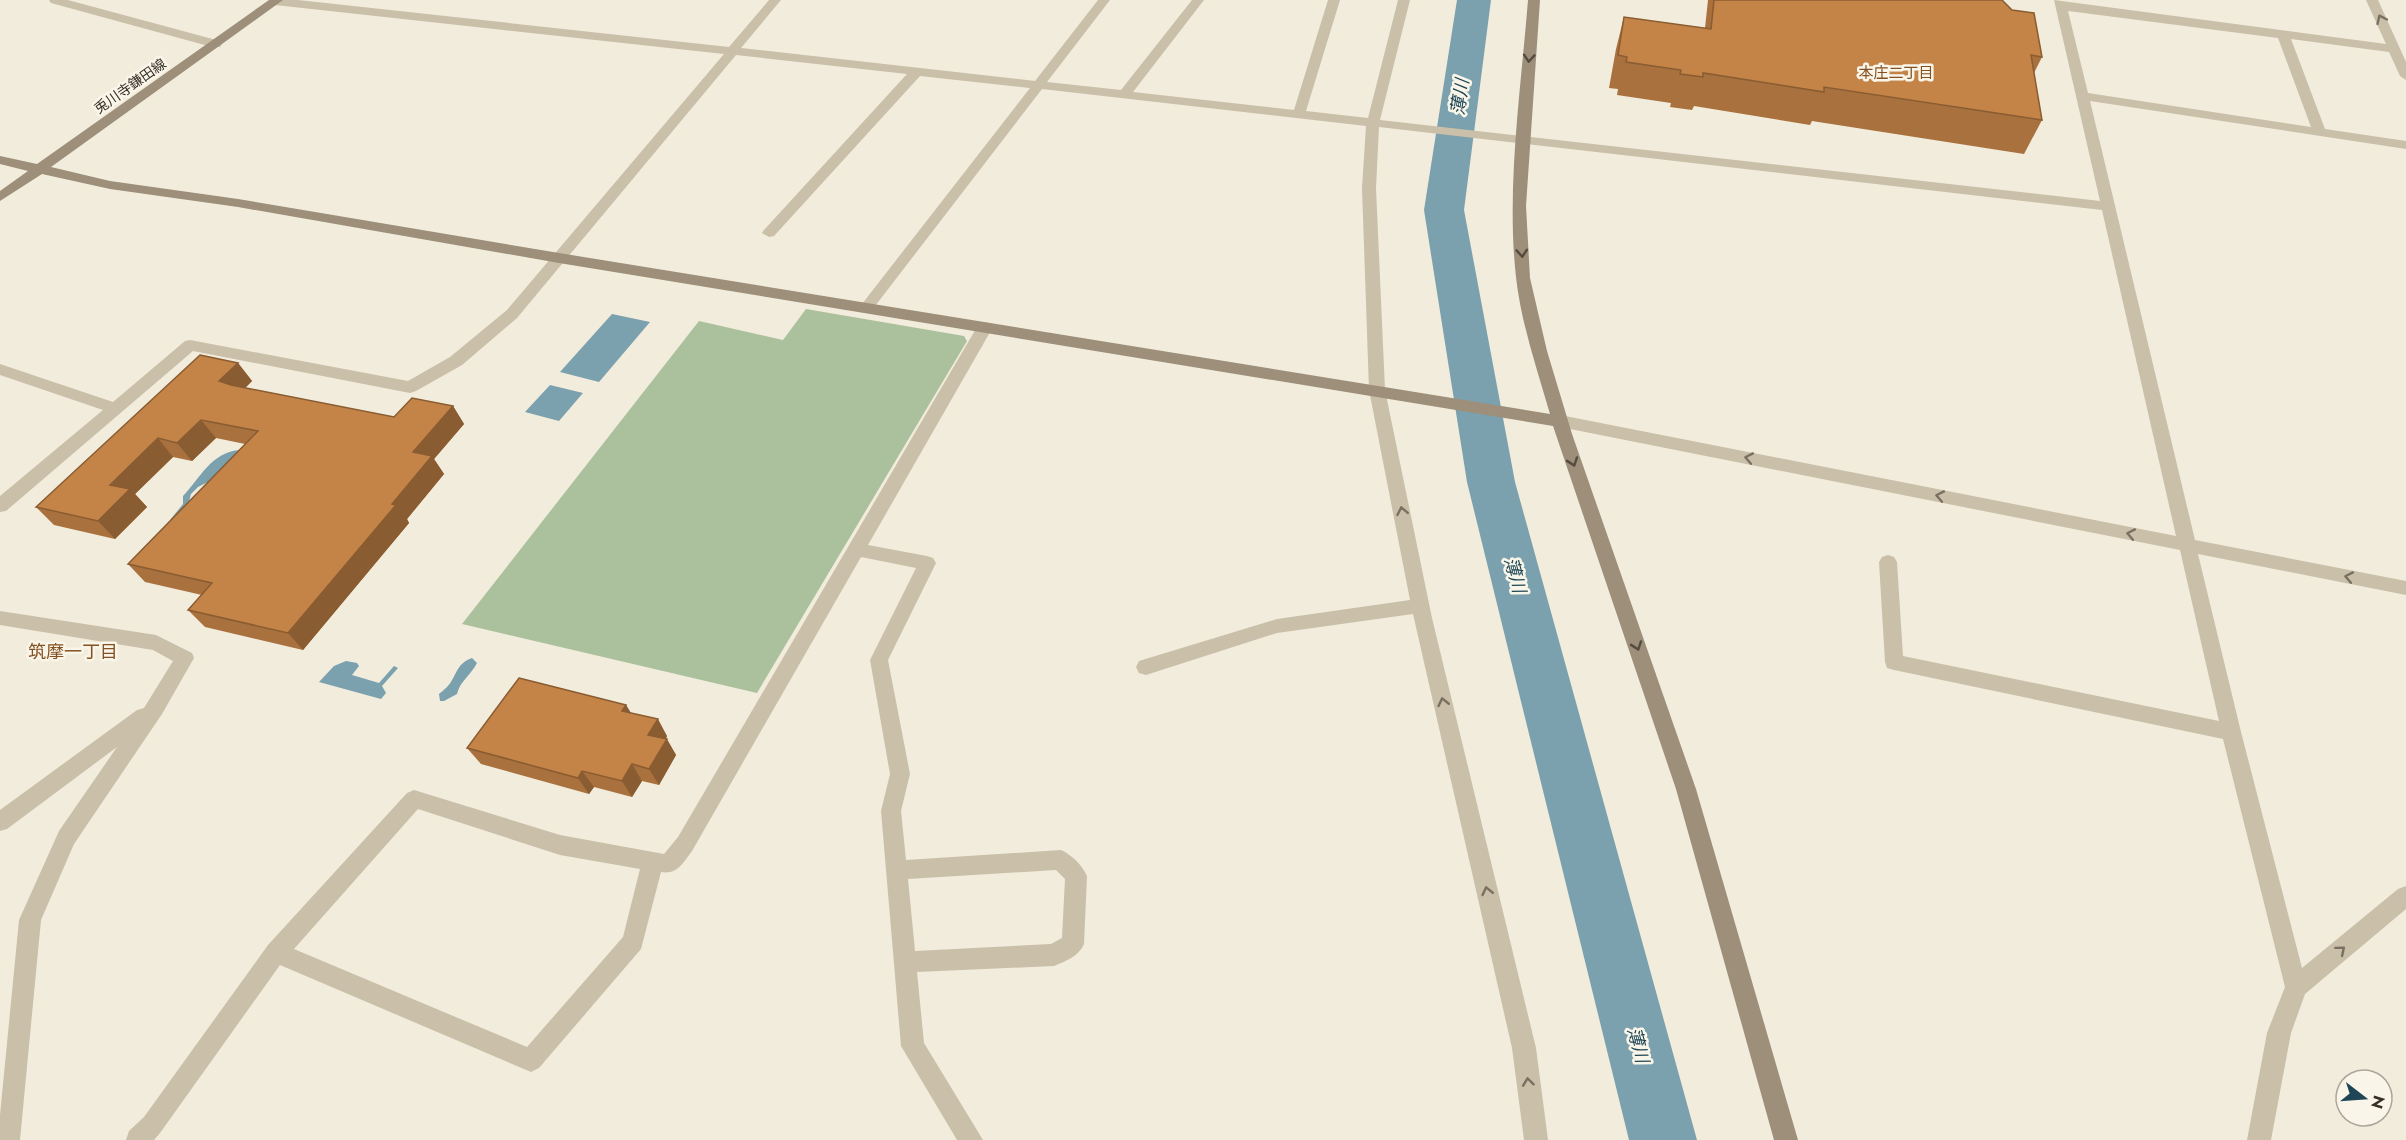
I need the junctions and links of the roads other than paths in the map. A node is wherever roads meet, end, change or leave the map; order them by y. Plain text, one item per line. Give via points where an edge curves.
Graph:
1 (55, 0) edge
2 (775, 0) edge
3 (1104, 0) edge
4 (1198, 0) edge
5 (1334, 0) edge
6 (1404, 0) edge
7 (1534, 0) edge
8 (2372, 0) edge
9 (276, 1) edge
10 (2061, 3) edge
11 (2283, 34) junction
12 (216, 44) junction
13 (2395, 49) junction
14 (730, 52) junction
15 (916, 72) junction
16 (2406, 76) edge
17 (1040, 85) junction
18 (1124, 95) junction
19 (2082, 96) junction
20 (1299, 114) junction
21 (1380, 124) junction
22 (2320, 132) junction
23 (1516, 140) junction
24 (2406, 145) edge
25 (0, 160) edge
26 (38, 169) junction
27 (0, 196) edge
28 (2108, 206) junction
29 (769, 233) dead end
30 (559, 258) junction
31 (867, 307) junction
32 (985, 327) junction
33 (0, 369) edge
34 (1385, 391) junction
35 (115, 408) junction
36 (1560, 421) junction
37 (0, 506) edge
38 (2189, 545) junction
39 (856, 549) junction
40 (1888, 562) dead end
41 (2406, 588) edge
42 (1421, 606) junction
43 (0, 618) edge
44 (1146, 667) dead end
45 (154, 708) junction
46 (2232, 732) junction
47 (0, 822) edge
48 (653, 861) junction
49 (896, 870) junction
50 (2406, 896) edge
51 (276, 952) junction
52 (905, 962) junction
53 (2296, 987) junction
54 (8, 1140) edge
55 (138, 1140) edge
56 (971, 1140) edge
57 (1536, 1140) edge
58 (1786, 1140) edge
59 (2259, 1140) edge

1 - 12 street
2 - 14 street
3 - 17 street
4 - 18 street
5 - 20 street
6 - 21 street
7 -> 23 street
13 -> 8 street
9 - 12 street, 兎川寺鎌田線
9 - 14 street
10 - 11 street
10 - 19 street
11 - 13 street
11 - 22 street
12 - 26 street, 兎川寺鎌田線
13 - 16 street
14 - 15 street
14 - 30 street
15 - 17 street
15 - 29 street
17 - 18 street
17 - 31 street
18 - 20 street
19 - 22 street
19 - 28 street
20 - 21 street
21 - 23 street
21 - 34 street via 1369,199
22 - 24 street
23 - 28 street
23 -> 36 street via 1523,278
25 - 26 street
26 - 27 street, 兎川寺鎌田線
26 - 30 street via 110,185
28 - 38 street
30 - 31 street
30 - 35 street via 512,314 456,361 410,387 190,345
31 - 32 street
32 - 34 street
32 - 39 street
33 - 35 street
34 - 36 street
42 -> 34 street
35 - 37 street
38 -> 36 street
36 -> 58 street via 1686,789
41 -> 38 street
38 - 46 street
39 - 48 street via 685,844 669,864
39 - 49 street via 927,563 879,660 900,774 891,812
40 - 46 street via 1894,662
42 - 44 street via 1277,626
57 -> 42 street via 1524,1048
43 - 45 street via 156,643 185,658
45 - 47 street
45 - 54 street via 66,838 30,920
46 - 53 street
48 - 51 street via 560,845 414,798
48 - 51 street via 633,942 531,1060
49 - 52 street
49 - 52 street via 1061,860 1076,876 1073,944 1054,955
53 -> 50 street
51 - 55 street via 153,1125
52 - 56 street via 913,1046
53 - 59 street via 2279,1032

